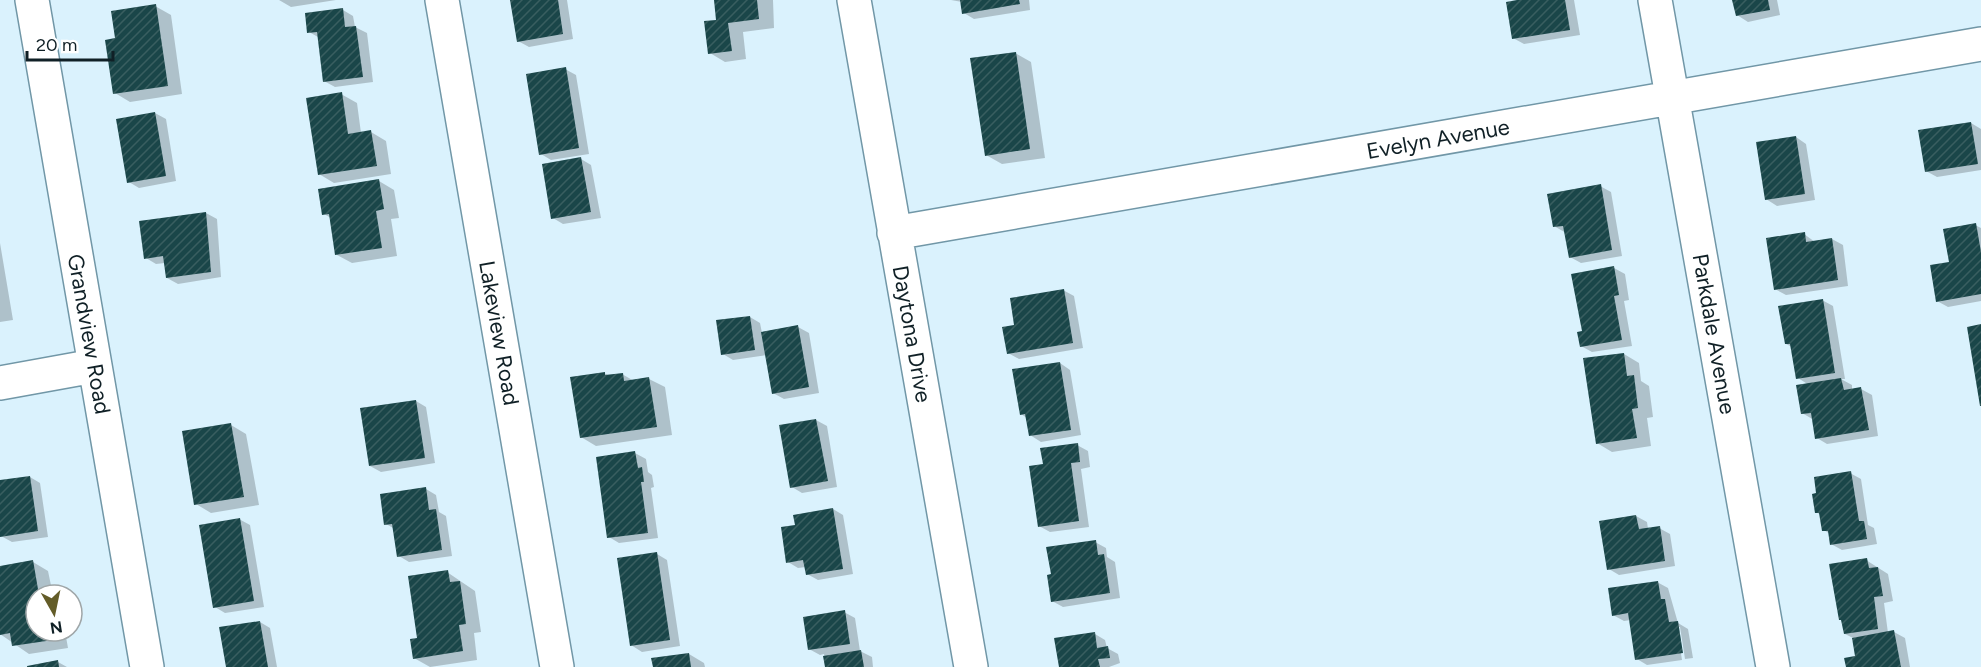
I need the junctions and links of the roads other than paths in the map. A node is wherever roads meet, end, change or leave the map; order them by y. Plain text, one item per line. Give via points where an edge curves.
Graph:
1 (32, 0) edge
2 (442, 0) edge
3 (854, 0) edge
4 (1655, 0) edge
5 (1981, 44) edge
6 (1672, 99) junction
7 (894, 233) junction
8 (94, 366) junction
9 (0, 383) edge
10 (147, 667) edge
11 (557, 667) edge
12 (971, 667) edge
13 (1773, 667) edge

1 - 8 street, Grandview Road
2 - 11 street, Lakeview Road
3 - 7 street, Daytona Drive
4 - 6 street, Parkdale Avenue
5 - 6 street, Evelyn Avenue
6 - 7 street, Evelyn Avenue
6 - 13 street, Parkdale Avenue
7 - 12 street, Daytona Drive
8 - 9 street
8 - 10 street, Grandview Road

